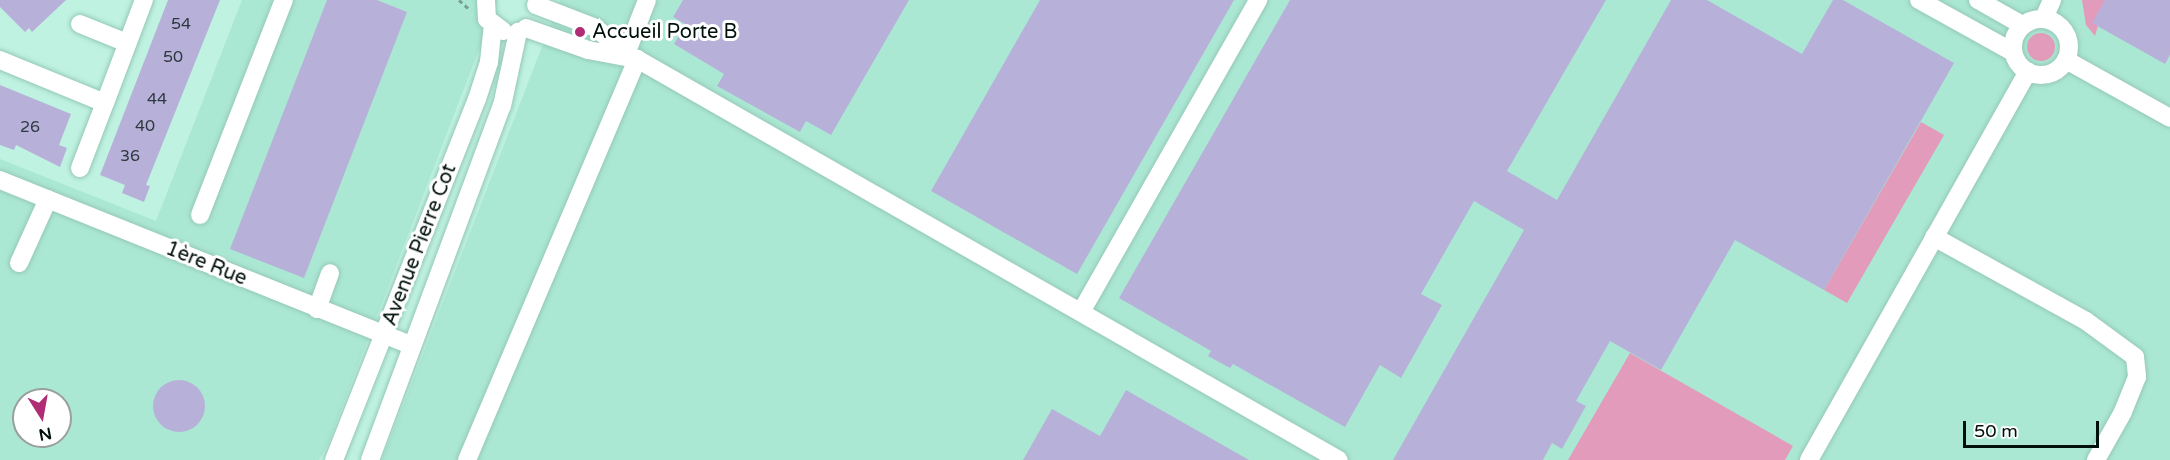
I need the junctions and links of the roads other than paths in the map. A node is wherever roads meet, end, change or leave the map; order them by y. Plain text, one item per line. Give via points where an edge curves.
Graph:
1 (144, 0) edge
2 (284, 0) edge
3 (469, 0) edge
4 (486, 0) edge
5 (647, 0) edge
6 (1258, 0) edge
7 (1919, 0) edge
8 (1978, 0) edge
9 (2052, 0) edge
10 (536, 2) edge
11 (2044, 18) junction
12 (490, 22) junction
13 (80, 24) dead end
14 (2022, 25) junction
15 (521, 30) junction
16 (127, 43) junction
17 (2013, 52) junction
18 (631, 57) junction
19 (0, 60) edge
20 (2066, 60) junction
21 (2028, 72) junction
22 (105, 103) junction
23 (2170, 118) edge
24 (80, 168) dead end
25 (0, 180) edge
26 (48, 199) junction
27 (200, 215) dead end
28 (1934, 237) junction
29 (18, 263) dead end
30 (330, 273) dead end
31 (317, 309) junction
32 (1081, 312) junction
33 (384, 336) junction
34 (412, 346) junction
35 (334, 460) edge
36 (370, 460) edge
37 (467, 460) edge
38 (1340, 460) edge
39 (1809, 460) edge
40 (2096, 460) edge

1 - 16 street
2 - 27 street
3 - 12 street
4 - 12 street, Avenue Pierre Cot
5 - 18 street
6 - 32 street
7 - 17 street
8 - 14 street
9 - 11 street
10 - 15 street, Avenue Pierre Cot
10 - 18 street via 596,27
11 - 14 street
11 - 20 street via 2066,33
12 - 15 street via 509,33
12 - 33 street, Avenue Pierre Cot via 489,62 477,99
13 - 16 street
14 - 17 street via 2014,38
15 - 18 street via 588,50
15 - 34 street, Avenue Pierre Cot via 502,106
16 - 22 street
17 - 21 street
18 - 32 street
18 - 37 street
19 - 22 street
20 - 21 street via 2045,75
20 - 23 street
21 - 28 street
22 - 24 street
25 - 26 street, 1ère Rue
26 - 29 street
26 - 31 street, 1ère Rue
28 - 39 street
28 - 40 street via 2086,321 2135,357 2137,377
30 - 31 street
31 - 33 street, 1ère Rue
32 - 38 street
33 - 34 street, 1ère Rue
33 - 35 street, Avenue Pierre Cot
34 - 36 street, Avenue Pierre Cot

